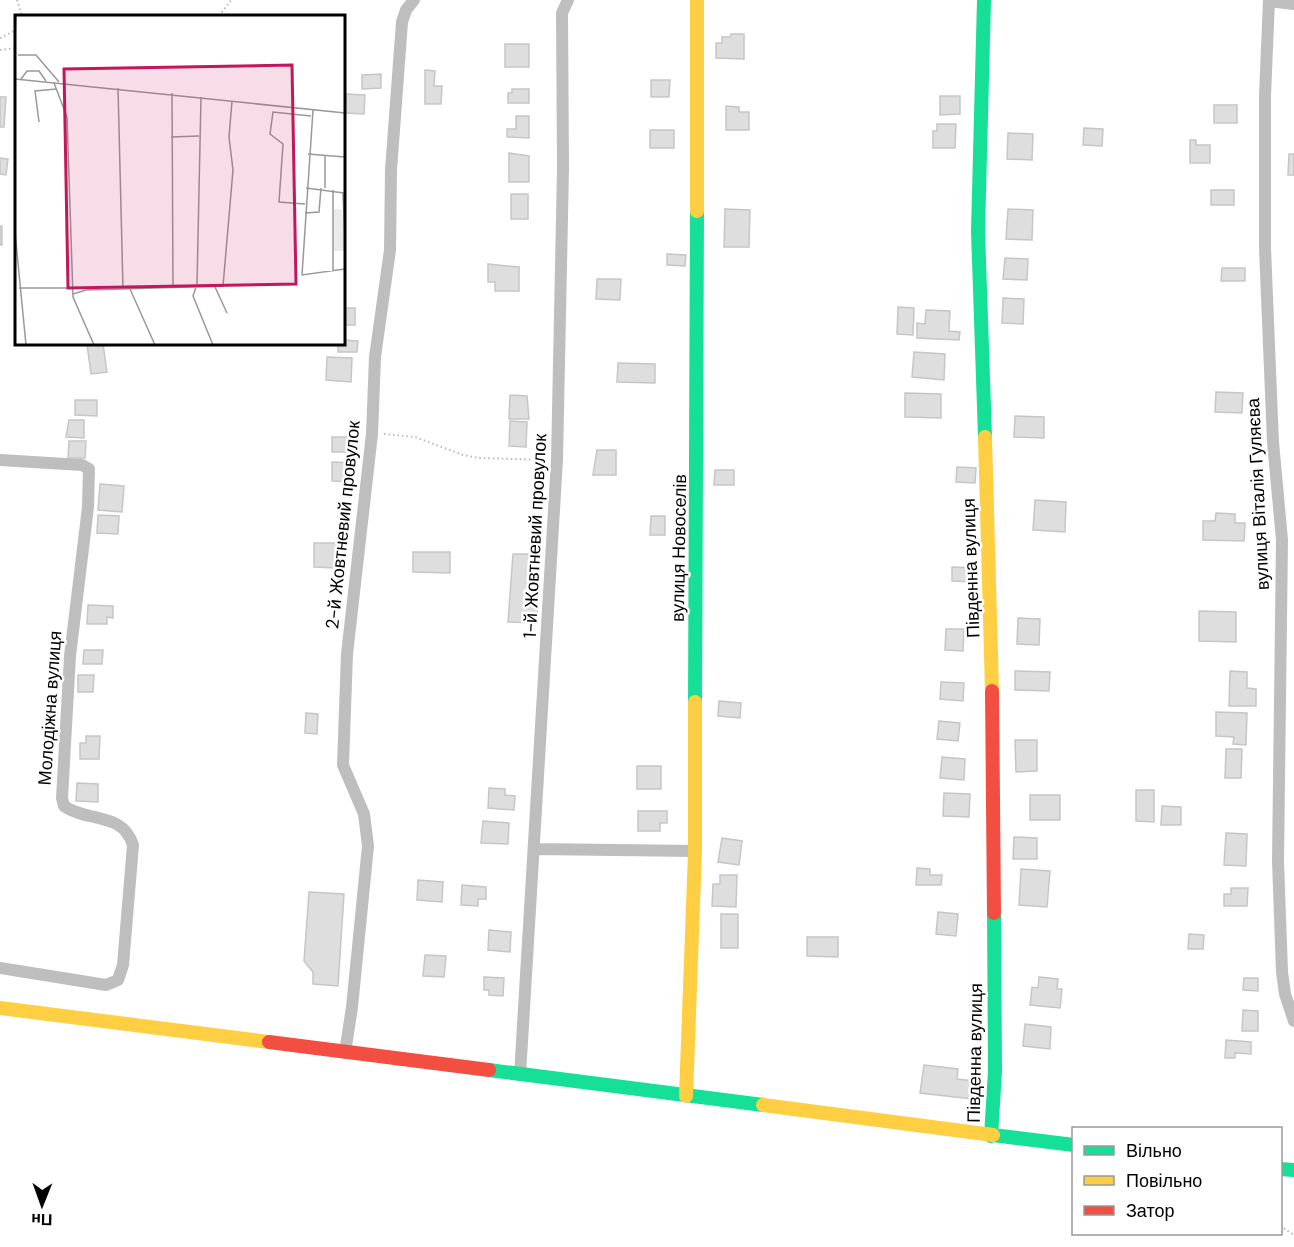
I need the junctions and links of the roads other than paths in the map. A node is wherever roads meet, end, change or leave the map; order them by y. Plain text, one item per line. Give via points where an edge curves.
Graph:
1 (414, 0) edge
2 (568, 0) edge
3 (697, 0) edge
4 (984, 0) edge
5 (1269, 1) edge
6 (1294, 4) edge
7 (0, 460) edge
8 (535, 849) junction
9 (695, 851) junction
10 (0, 968) edge
11 (0, 1008) edge
12 (1294, 1022) edge
13 (345, 1053) junction
14 (520, 1075) junction
15 (686, 1096) junction
16 (992, 1136) junction
17 (1072, 1145) edge

1 - 13 street, 2-й Жовтневий провулок via 402,22 391,170 390,250 375,357 372,434 347,654 343,765 364,814 368,846
2 - 8 street, 1-й Жовтневий провулок via 562,13 557,460
3 - 9 main road, вулиця Новоселів
4 - 16 main road, Південна вулиця via 978,231 992,615
5 - 6 street
5 - 12 street, вулиця Віталія Гуляєва via 1265,248 1281,540 1278,861 1284,994
7 - 10 street, Молодіжна вулиця via 82,465 89,469 70,656 62,798 64,806 72,812 116,822 130,835 134,845 123,965 118,980 106,986
8 - 9 street
8 - 14 street, 1-й Жовтневий провулок
9 - 15 main road, вулиця Новоселів
11 - 13 main road
13 - 14 main road
14 - 15 main road
15 - 16 main road
16 - 17 main road

